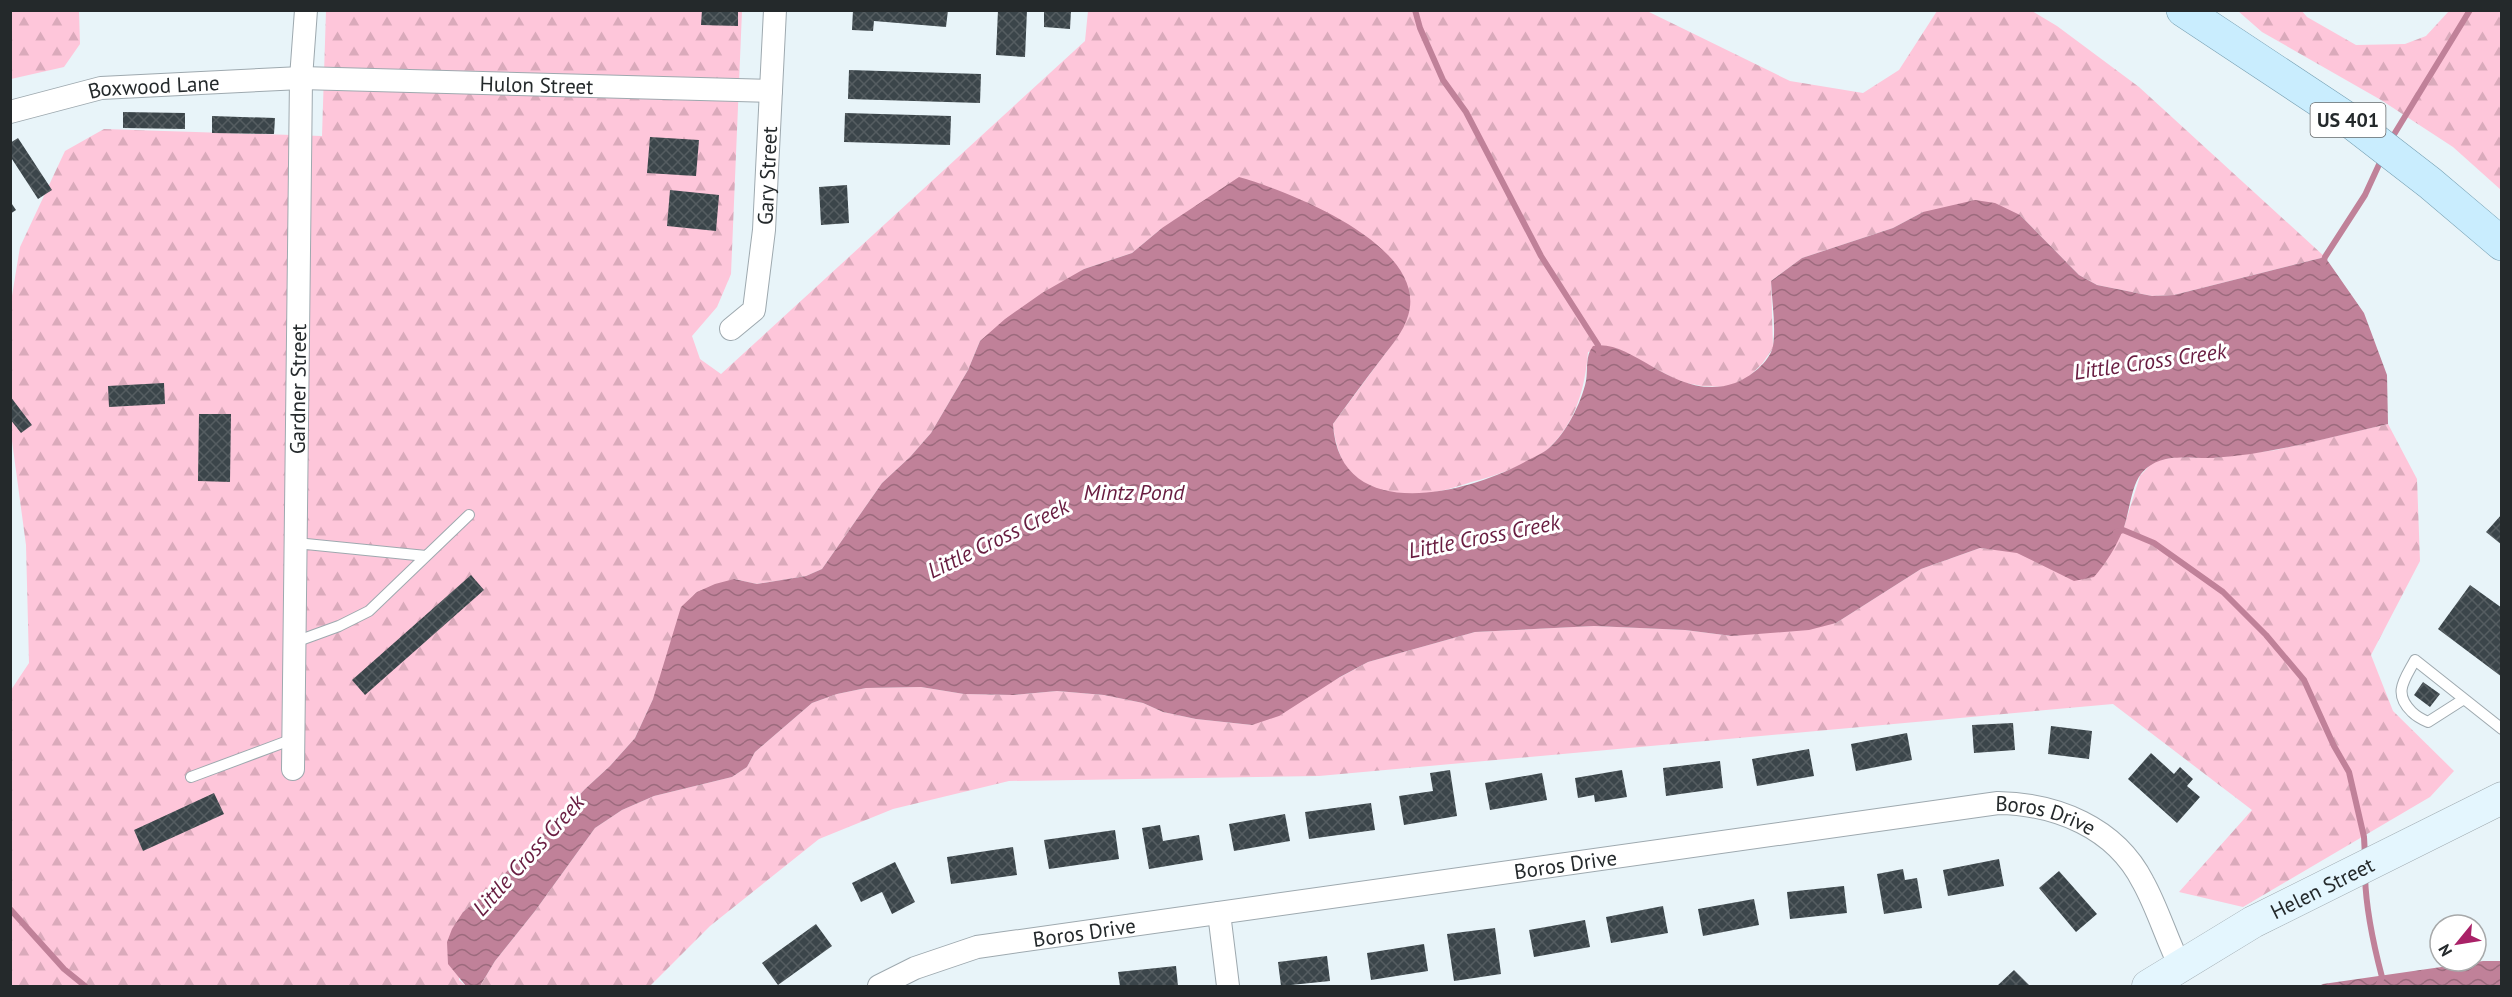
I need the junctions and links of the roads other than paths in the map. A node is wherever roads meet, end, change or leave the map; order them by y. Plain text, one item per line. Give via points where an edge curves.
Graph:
1 (306, 10) edge
2 (775, 10) edge
3 (2183, 10) edge
4 (301, 78) junction
5 (771, 91) junction
6 (10, 112) edge
7 (2502, 244) edge
8 (731, 329) dead end
9 (469, 515) dead end
10 (296, 543) junction
11 (426, 556) junction
12 (294, 642) junction
13 (2464, 699) junction
14 (2502, 729) edge
15 (293, 739) junction
16 (293, 769) dead end
17 (191, 777) dead end
18 (2502, 798) edge
19 (1219, 913) junction
20 (2180, 966) junction
21 (879, 987) edge
22 (1228, 987) edge
23 (2148, 987) edge

1 - 4 street, Gardner Street
2 - 5 street, Gary Street
3 - 7 main road, US 401 via 2346,118
4 - 5 street, Hulon Street
4 - 6 street, Boxwood Lane via 101,88
4 - 10 street, Gardner Street
5 - 8 street, Gary Street via 764,230 754,310
9 - 11 lane
10 - 11 lane
10 - 12 street, Gardner Street
11 - 12 lane via 369,611
12 - 15 street, Gardner Street
13 - 13 lane via 2415,660 2402,685 2404,705 2428,722
13 - 14 lane
15 - 16 street, Gardner Street
15 - 17 lane
18 - 20 street, Helen Street via 2253,922
19 - 20 street, Boros Drive via 1998,803 2024,803 2074,818 2097,831 2127,858 2142,879
19 - 21 street, Boros Drive via 977,947 915,968
19 - 22 street
20 - 23 street, Helen Street

